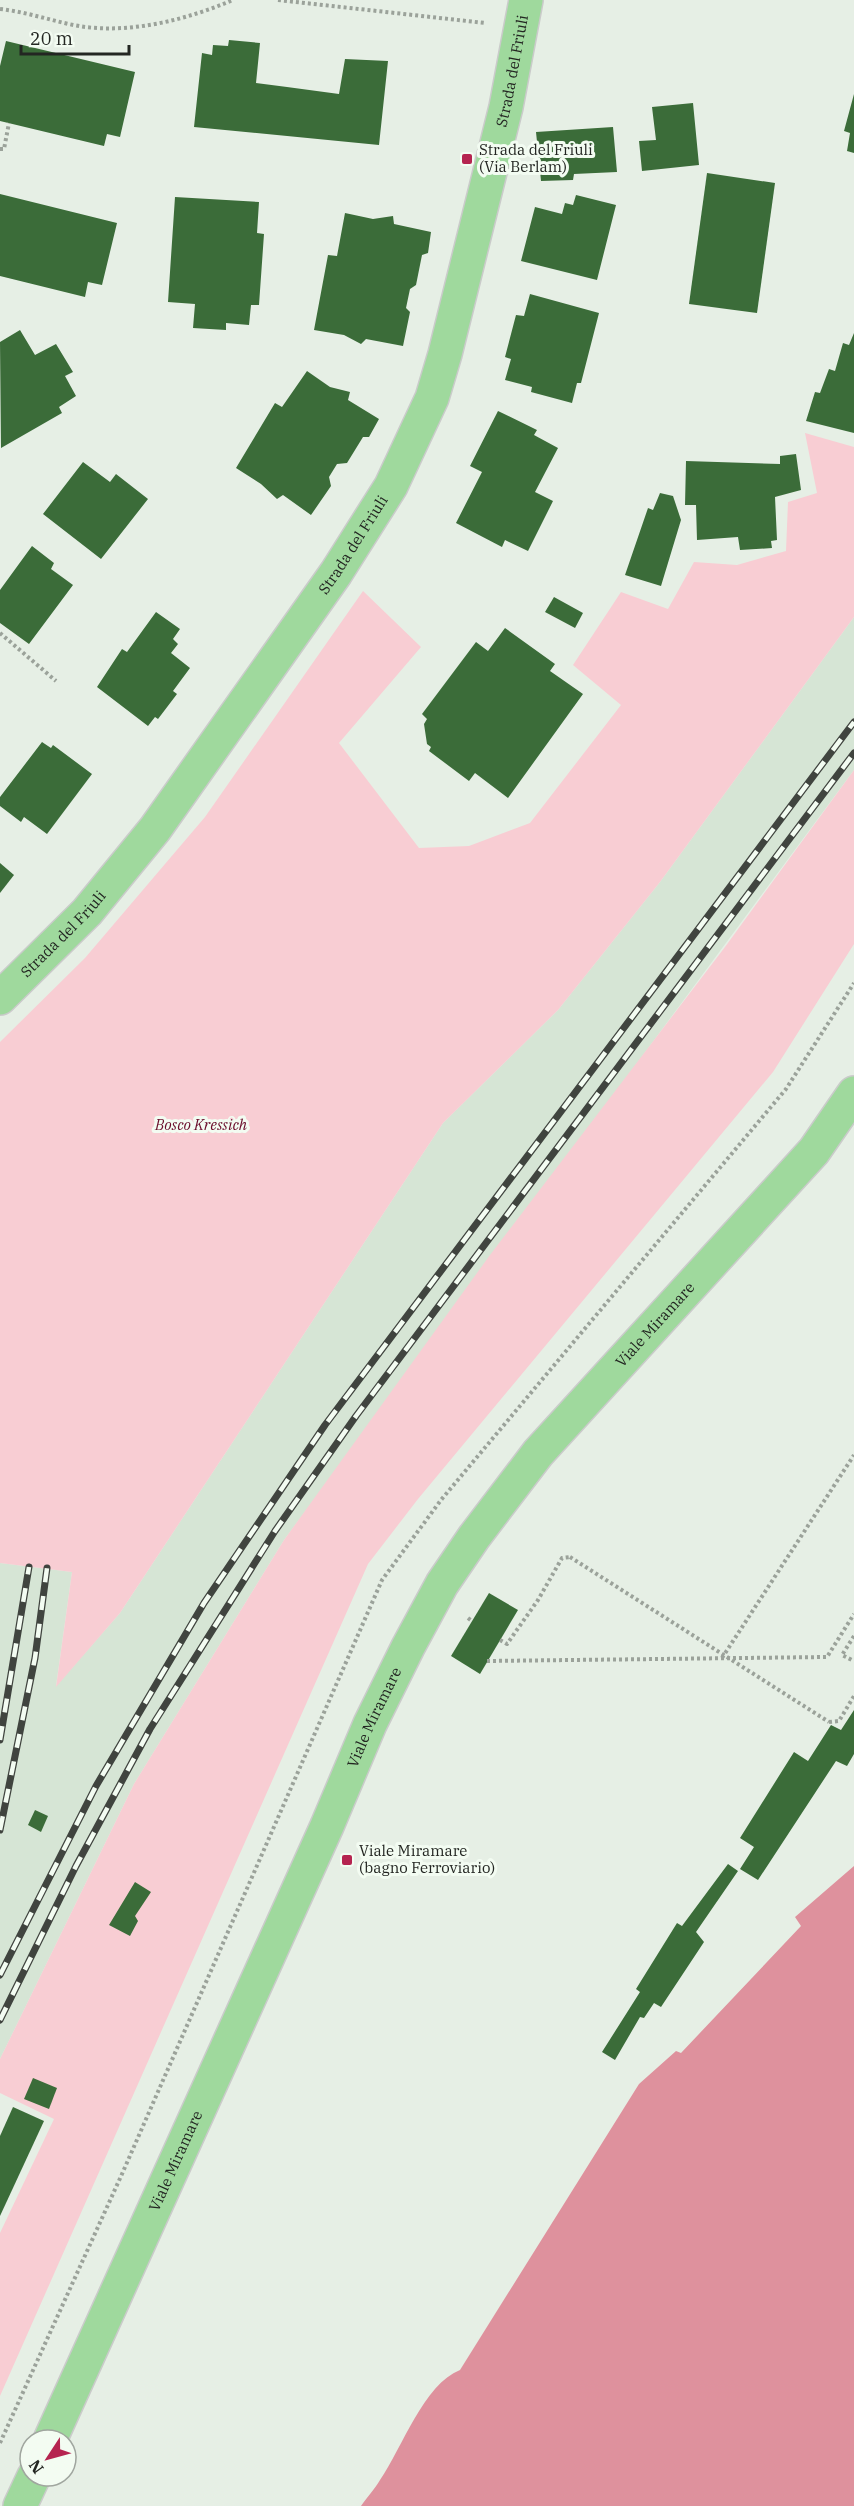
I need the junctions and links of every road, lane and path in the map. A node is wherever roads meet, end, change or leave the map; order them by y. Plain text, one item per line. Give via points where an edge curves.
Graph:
1 (233, 0) edge
2 (278, 0) edge
3 (526, 0) edge
4 (0, 9) edge
5 (492, 25) dead end
6 (9, 123) dead end
7 (0, 149) edge
8 (0, 633) edge
9 (56, 681) dead end
10 (0, 998) edge
11 (854, 1093) edge
12 (854, 1455) edge
13 (854, 1614) edge
14 (854, 1636) edge
15 (500, 1640) dead end
16 (722, 1658) junction
17 (487, 1661) dead end
18 (854, 1661) edge
19 (854, 1696) edge
20 (55, 2428) edge
21 (28, 2488) edge
22 (20, 2506) edge

1 - 4 path via 171,21 117,27 86,27
2 - 5 path
3 - 10 main road, Strada del Friuli via 501,128 448,344 432,398 391,486 336,573 155,829 87,912
6 - 7 path via 4,149
8 - 9 path
11 - 20 main road, Viale Miramare via 814,1151 538,1453 442,1584 370,1724
12 - 16 path
13 - 16 path via 827,1657
14 - 18 path via 842,1655
15 - 19 path, bridge via 507,1644 562,1558 570,1557 829,1722 839,1721
16 - 17 path
21 - 22 main road

